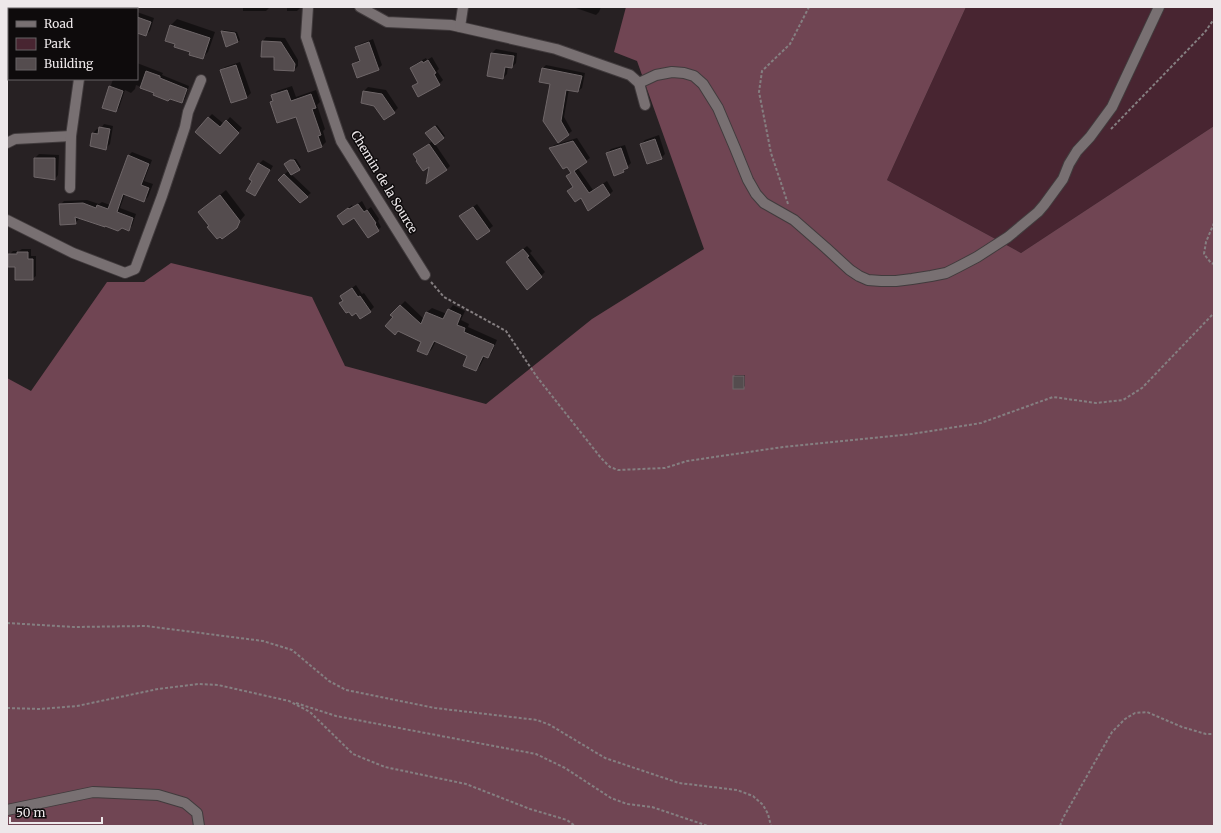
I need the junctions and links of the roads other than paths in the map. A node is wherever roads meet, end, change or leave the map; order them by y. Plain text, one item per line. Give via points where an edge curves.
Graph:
1 (308, 7) edge
2 (360, 7) edge
3 (463, 7) edge
4 (1159, 7) edge
5 (460, 27) junction
6 (78, 80) edge
7 (201, 80) dead end
8 (639, 83) junction
9 (645, 105) dead end
10 (71, 136) junction
11 (7, 143) edge
12 (70, 188) dead end
13 (7, 220) edge
14 (425, 275) road end
15 (7, 810) edge
16 (199, 826) edge

1 - 14 street, Chemin de la Source via 306,37 341,140
2 - 5 street via 387,22
3 - 5 street
4 - 8 street via 1112,107 1077,150 1051,197 1020,227 977,257 946,272 931,276 896,281 868,280 859,276 794,220 764,203 756,194 718,108 703,84 694,76 672,72 656,75
5 - 8 street via 556,49 630,75
6 - 10 street
7 - 13 street via 135,269 125,273 73,253
8 - 9 street
10 - 11 street via 15,139
10 - 12 street
15 - 16 street via 93,792 158,796 185,803 197,814

